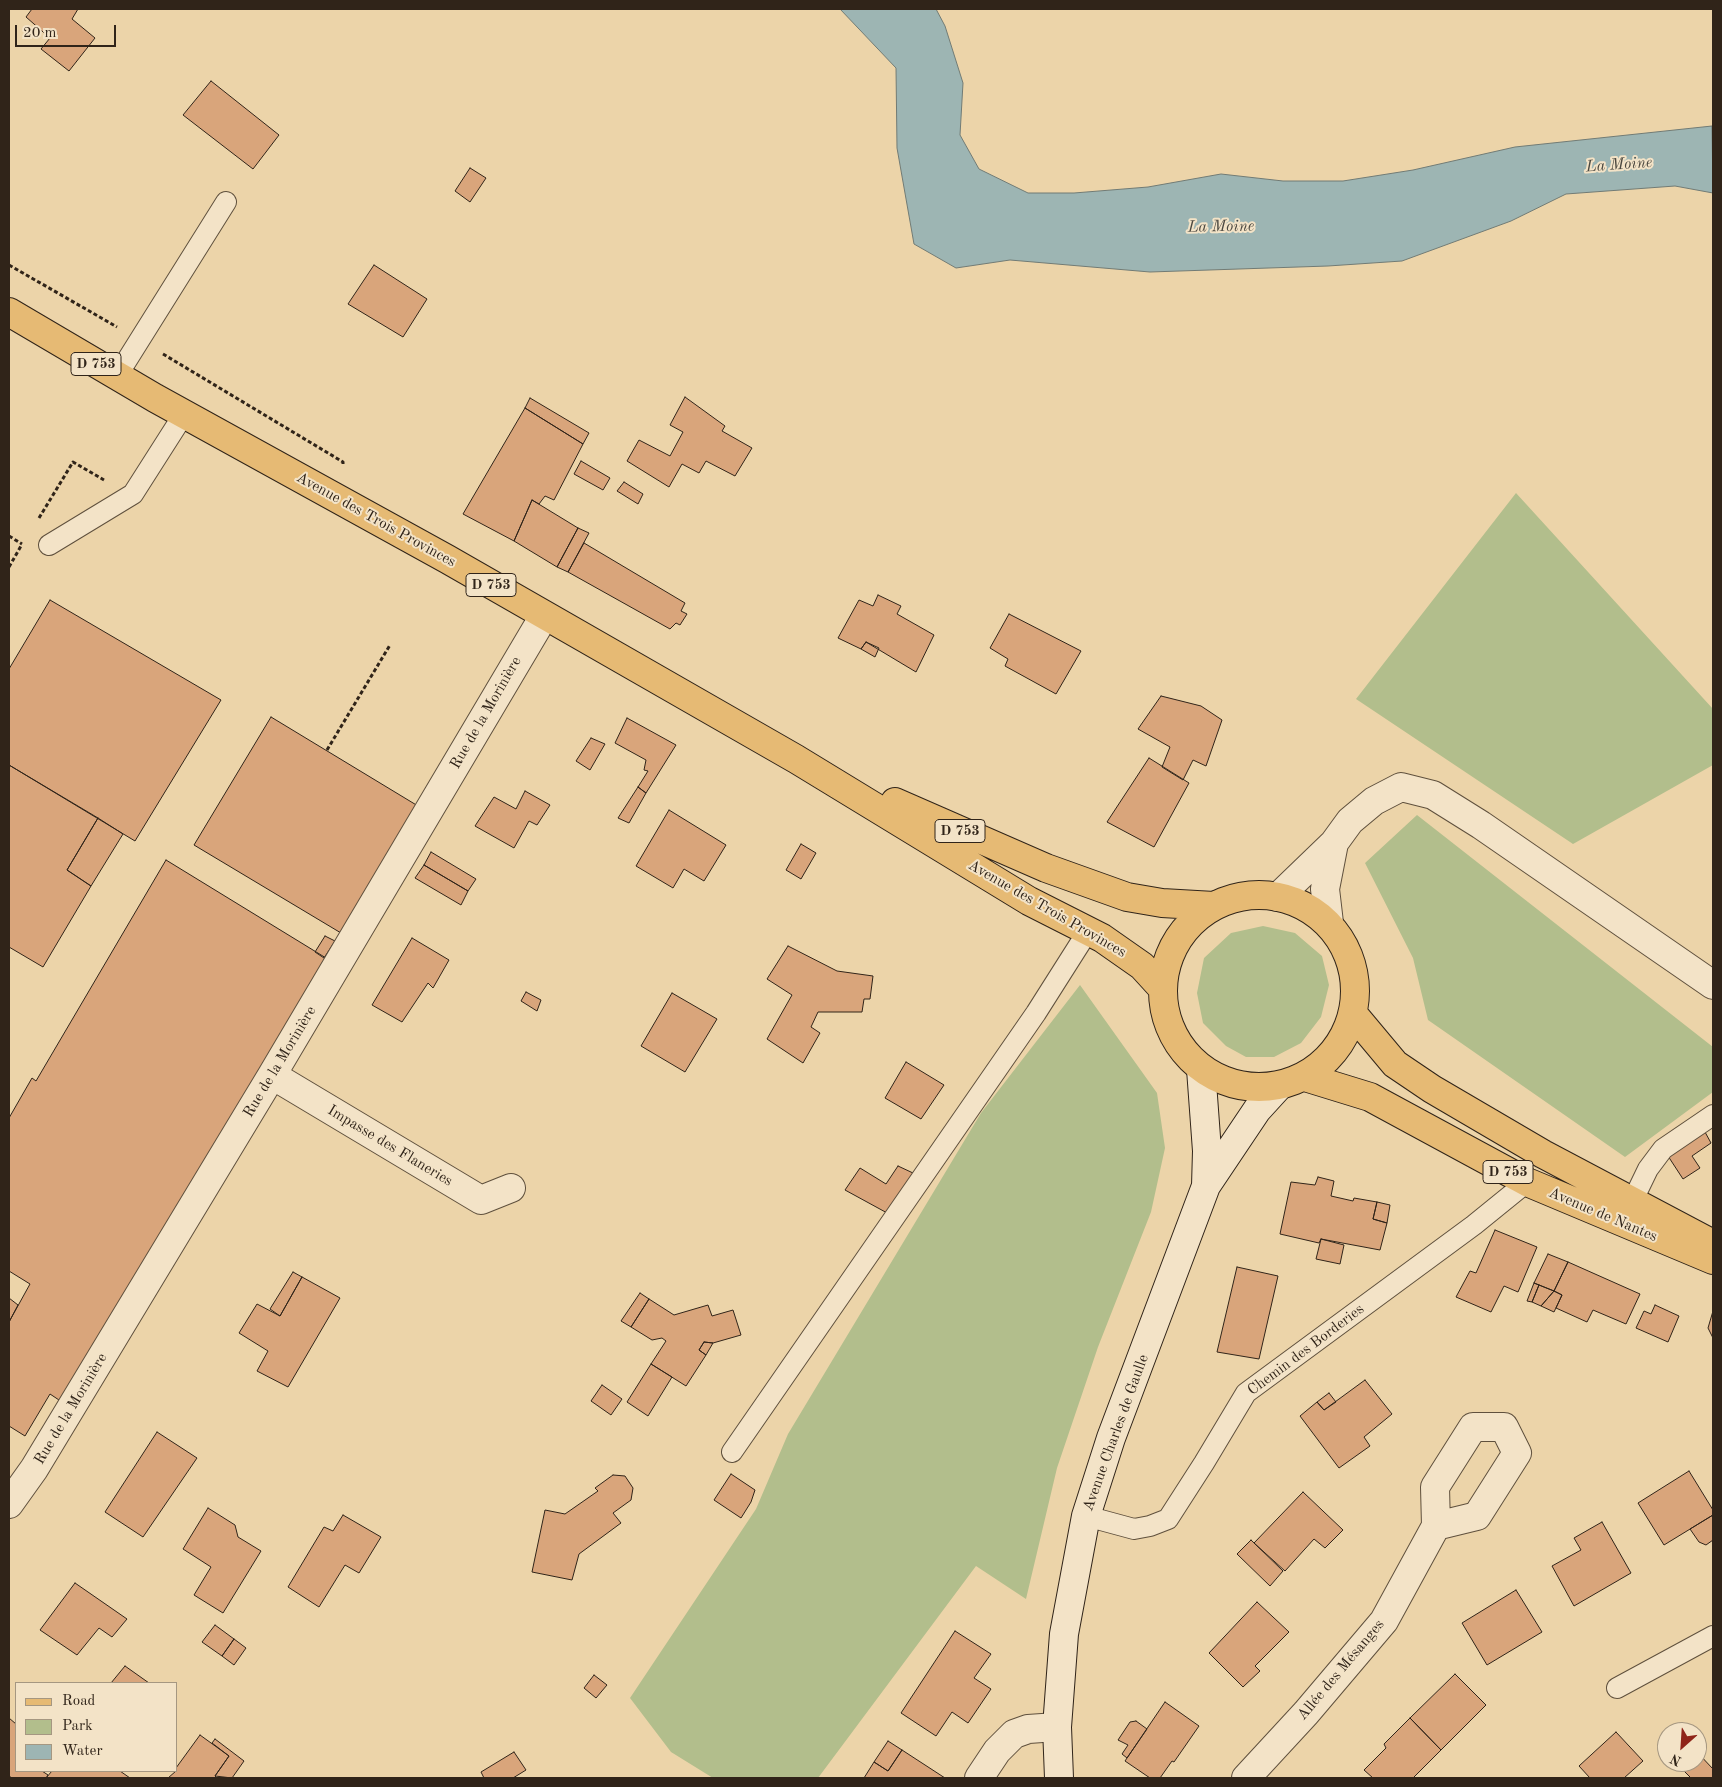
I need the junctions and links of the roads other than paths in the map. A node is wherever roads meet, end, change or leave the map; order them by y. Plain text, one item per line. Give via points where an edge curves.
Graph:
1 (226, 202) dead end
2 (9, 312) edge
3 (117, 376) junction
4 (184, 414) junction
5 (49, 545) dead end
6 (544, 616) junction
7 (796, 759) junction
8 (1334, 843) junction
9 (1278, 897) junction
10 (1214, 906) junction
11 (1329, 923) junction
12 (1088, 931) junction
13 (1713, 985) edge
14 (1162, 989) junction
15 (1354, 1015) junction
16 (1201, 1069) junction
17 (272, 1075) junction
18 (1306, 1077) junction
19 (1278, 1087) junction
20 (1713, 1115) edge
21 (1527, 1182) junction
22 (1206, 1186) junction
23 (511, 1188) dead end
24 (1633, 1200) junction
25 (1713, 1244) edge
26 (1713, 1260) edge
27 (732, 1452) dead end
28 (9, 1504) edge
29 (1086, 1516) junction
30 (1436, 1526) dead end
31 (1713, 1636) edge
32 (1617, 1688) dead end
33 (1057, 1727) junction
34 (979, 1778) edge
35 (1059, 1778) edge
36 (1246, 1778) edge

1 - 3 lane
2 - 3 main road, Avenue des Trois Provinces / D 753
3 - 4 main road, Avenue des Trois Provinces / D 753
4 - 5 lane via 133,494
4 - 6 main road, Avenue des Trois Provinces / D 753
6 - 7 main road, Avenue des Trois Provinces / D 753
6 - 17 street, Rue de la Morinière
7 - 10 main road, Avenue des Trois Provinces / D 753 via 1046,868 1127,898
7 - 12 main road, Avenue des Trois Provinces / D 753 via 1030,901
8 - 9 street
8 - 11 street via 1325,889
8 - 13 street via 1350,821 1387,793 1401,787 1433,795 1554,874
9 - 10 main road via 1243,896
9 - 11 main road via 1302,904
10 - 14 main road via 1193,920 1177,941 1166,964
11 - 15 main road via 1348,950 1356,982
12 - 14 main road, Avenue des Trois Provinces / D 753 via 1142,966
12 - 27 lane via 1036,1013
14 - 16 main road via 1167,1020 1180,1047
15 - 18 main road via 1336,1051
15 - 24 main road, Avenue de Nantes / D 753 via 1395,1064 1543,1154
16 - 19 main road via 1238,1086
16 - 22 street, Avenue Charles de Gaulle
17 - 23 street, Impasse des Flaneries via 481,1200
17 - 28 street, Rue de la Morinière via 48,1446
18 - 19 main road
18 - 21 main road, Avenue de Nantes / D 753 via 1370,1097
19 - 22 street, Avenue Charles de Gaulle via 1257,1110
20 - 24 lane via 1663,1149 1648,1168
21 - 26 main road, Avenue de Nantes / D 753
21 - 29 lane, Chemin des Borderies via 1474,1225 1246,1393 1168,1519 1134,1528
22 - 29 street, Avenue Charles de Gaulle via 1111,1438
24 - 25 main road, Avenue de Nantes / D 753
29 - 33 street, Avenue Charles de Gaulle via 1064,1634
30 - 36 street, Allée des Mésanges via 1384,1621
31 - 32 lane
33 - 34 street via 1028,1729 1014,1734 997,1751
33 - 35 street, Avenue Charles de Gaulle

